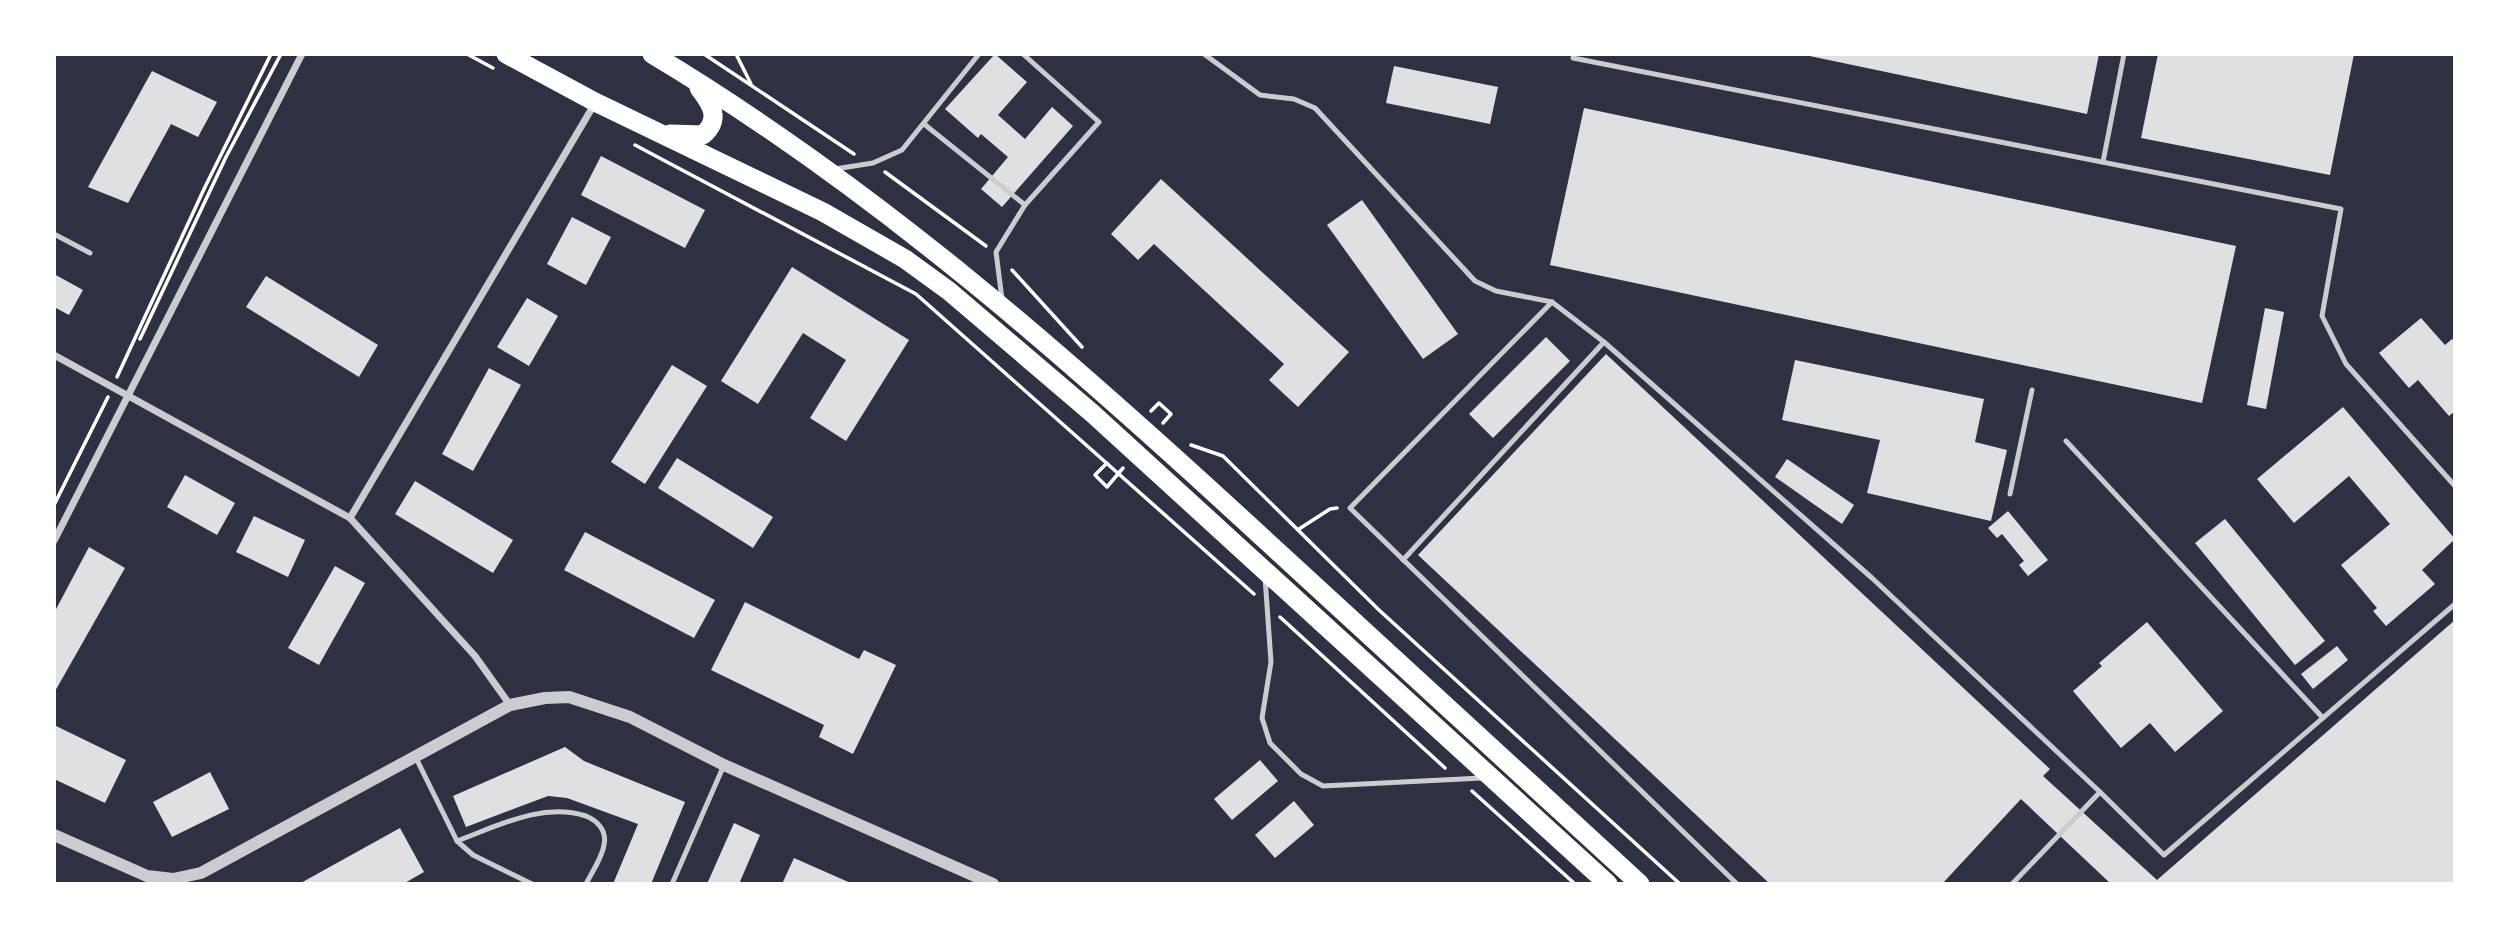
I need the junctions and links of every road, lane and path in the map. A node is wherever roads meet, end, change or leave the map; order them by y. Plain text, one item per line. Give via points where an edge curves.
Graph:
1 (271, 54) edge
2 (281, 54) edge
3 (302, 54) edge
4 (506, 54) edge
5 (652, 54) edge
6 (736, 54) edge
7 (979, 54) edge
8 (1023, 54) edge
9 (1205, 54) edge
10 (1574, 54) edge
11 (2124, 54) edge
12 (692, 78) junction
13 (752, 86) dead end
14 (595, 102) junction
15 (924, 124) junction
16 (658, 133) junction
17 (623, 139) dead end
18 (2103, 162) junction
19 (827, 170) junction
20 (1025, 205) junction
21 (54, 234) edge
22 (90, 253) dead end
23 (1552, 302) junction
24 (1003, 306) junction
25 (1604, 342) junction
26 (54, 355) edge
27 (115, 388) junction
28 (2032, 390) dead end
29 (126, 395) junction
30 (2066, 441) dead end
31 (2452, 478) edge
32 (2455, 486) edge
33 (2010, 494) dead end
34 (54, 505) edge
35 (1350, 508) junction
36 (350, 518) junction
37 (1299, 529) dead end
38 (54, 541) edge
39 (1402, 560) junction
40 (1264, 570) junction
41 (2455, 604) edge
42 (1267, 605) junction
43 (510, 705) junction
44 (2323, 718) junction
45 (416, 758) junction
46 (724, 765) junction
47 (1492, 777) junction
48 (1457, 779) junction
49 (2100, 792) junction
50 (54, 835) edge
51 (457, 841) junction
52 (531, 884) edge
53 (586, 884) edge
54 (672, 884) edge
55 (993, 884) edge
56 (1575, 884) edge
57 (1608, 884) edge
58 (1640, 884) edge
59 (1737, 884) edge
60 (2012, 884) edge

1 - 27 path via 205,187
2 - 27 path
3 - 29 street
4 - 14 highway
5 - 12 highway
6 - 13 path
7 - 15 lane
8 - 20 lane via 1099,122
9 - 23 lane via 1260,95 1294,99 1315,108 1475,281 1496,291
10 - 18 lane via 1573,58
11 - 18 lane
12 - 16 highway via 712,105 712,127 704,135
12 - 19 highway
14 - 16 highway
14 - 36 street
15 - 19 lane via 902,150 873,163
15 - 20 lane
16 - 40 highway via 823,212 905,258 978,314
17 - 42 path via 916,294
18 - 31 lane via 2341,209 2322,316 2346,364
19 - 24 highway
20 - 24 lane via 996,252
21 - 22 lane
23 - 25 lane
23 - 35 lane
24 - 58 highway via 1110,398
25 - 39 lane
25 - 49 lane via 1872,578
26 - 27 street
27 - 29 street
27 - 34 path
28 - 33 lane
29 - 36 street
29 - 38 street
30 - 44 lane
31 - 32 lane
35 - 37 path via 1329,509
35 - 39 lane
36 - 43 street via 475,656
39 - 59 lane
40 - 42 lane
40 - 47 highway
41 - 44 lane
42 - 48 path
42 - 48 lane via 1270,662 1262,718 1270,743 1301,774 1323,786
43 - 45 street
43 - 46 street via 569,697 630,717
44 - 49 lane via 2164,855
45 - 50 street via 234,857 201,873 173,879 147,876
45 - 51 lane
46 - 54 lane
46 - 55 street
47 - 48 lane
47 - 57 highway
48 - 56 path
49 - 60 lane
51 - 52 lane via 474,855
51 - 53 lane via 534,814 567,810 594,819 605,836 604,847

